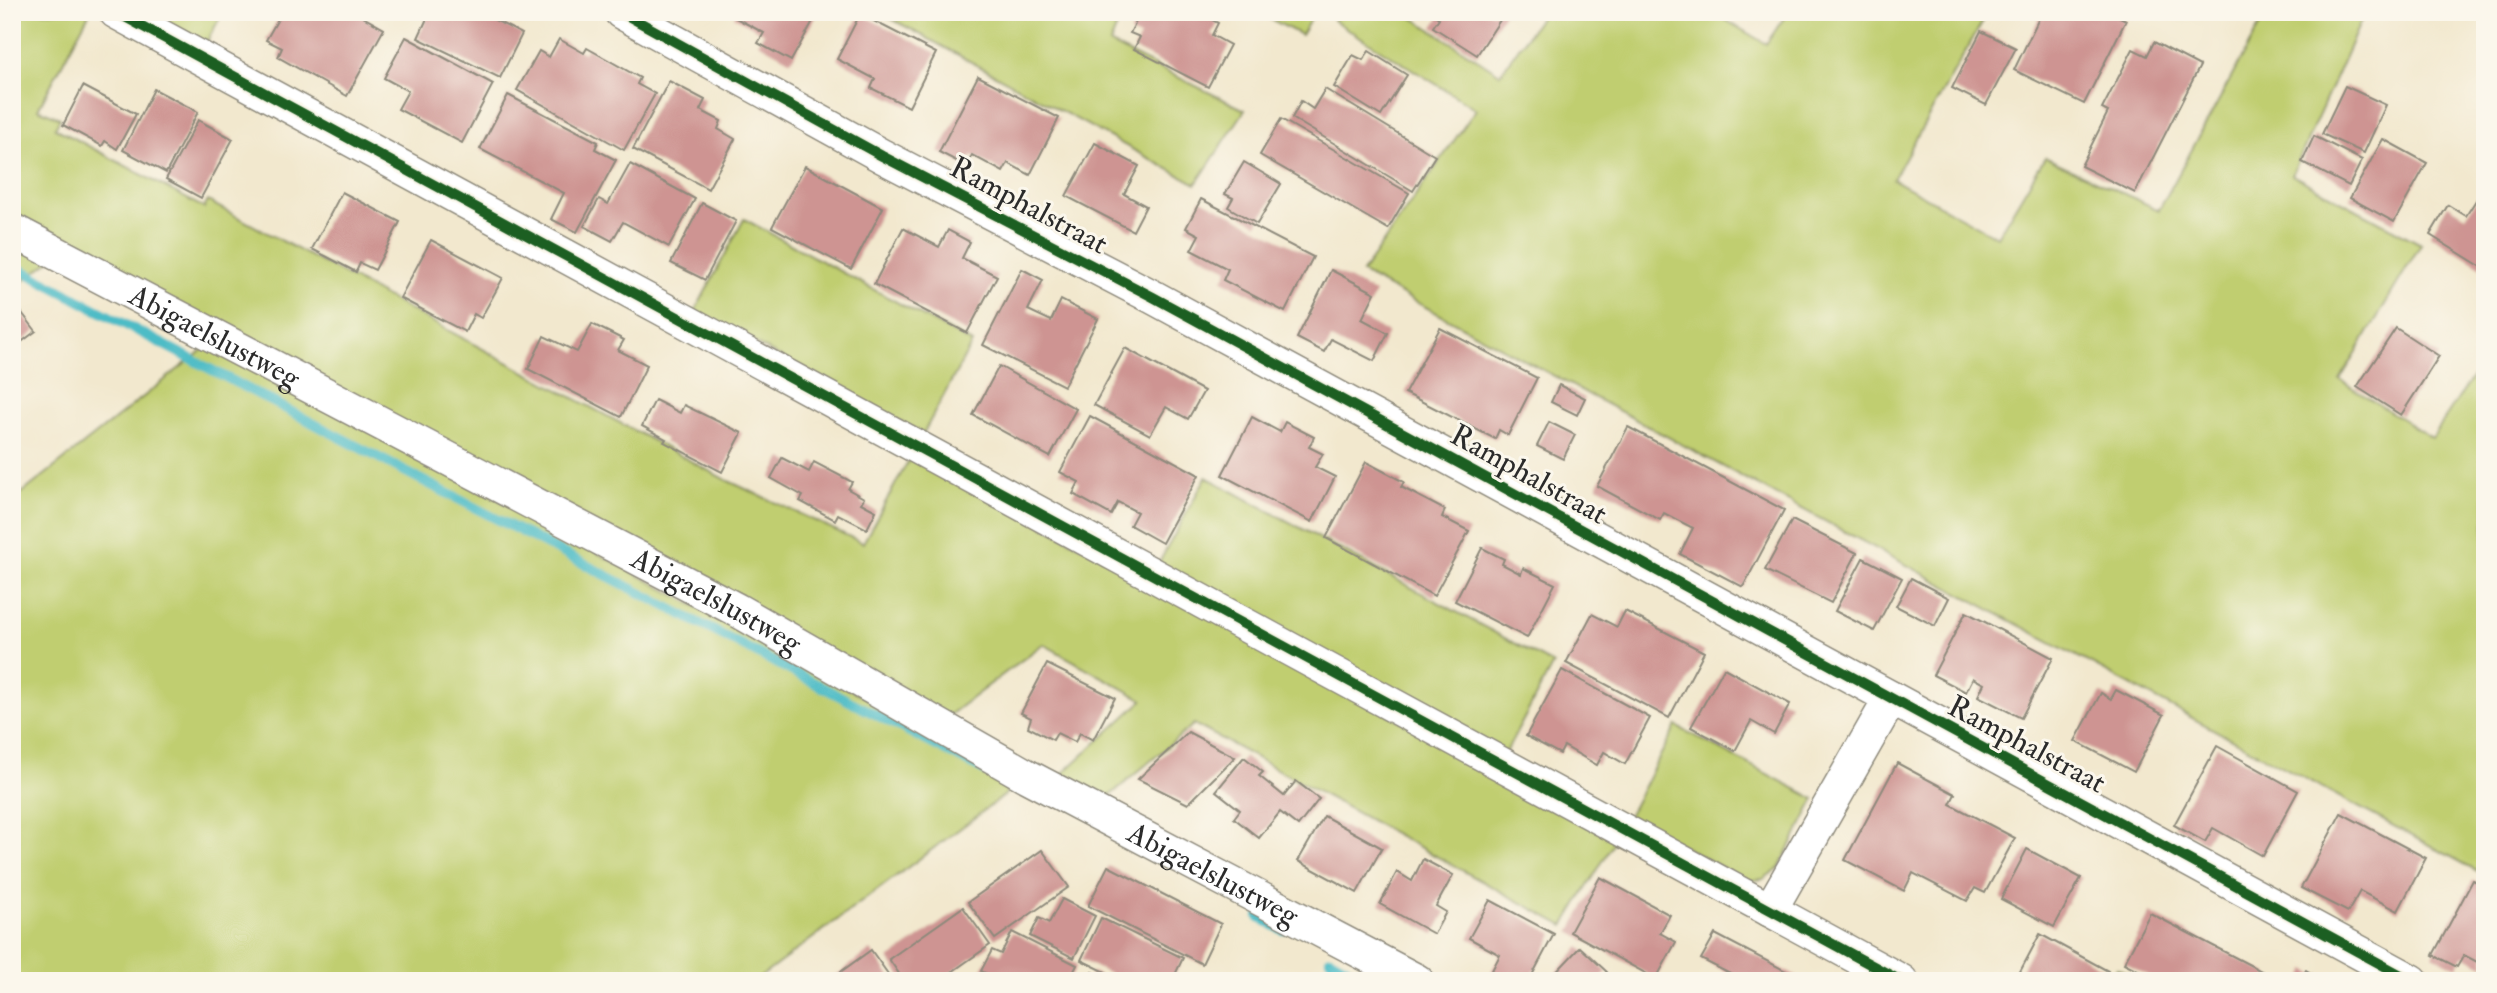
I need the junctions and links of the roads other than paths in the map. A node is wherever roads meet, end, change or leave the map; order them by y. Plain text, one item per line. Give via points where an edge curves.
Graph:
1 (116, 12) edge
2 (621, 12) edge
3 (12, 230) edge
4 (1891, 698) junction
5 (1770, 910) junction
6 (1417, 981) edge
7 (1901, 981) edge
8 (2412, 981) edge

1 - 5 street
2 - 4 street, Ramphalstraat
3 - 6 street, Abigaelslustweg via 737,610 1027,776
4 - 5 street
4 - 8 street, Ramphalstraat
5 - 7 street

